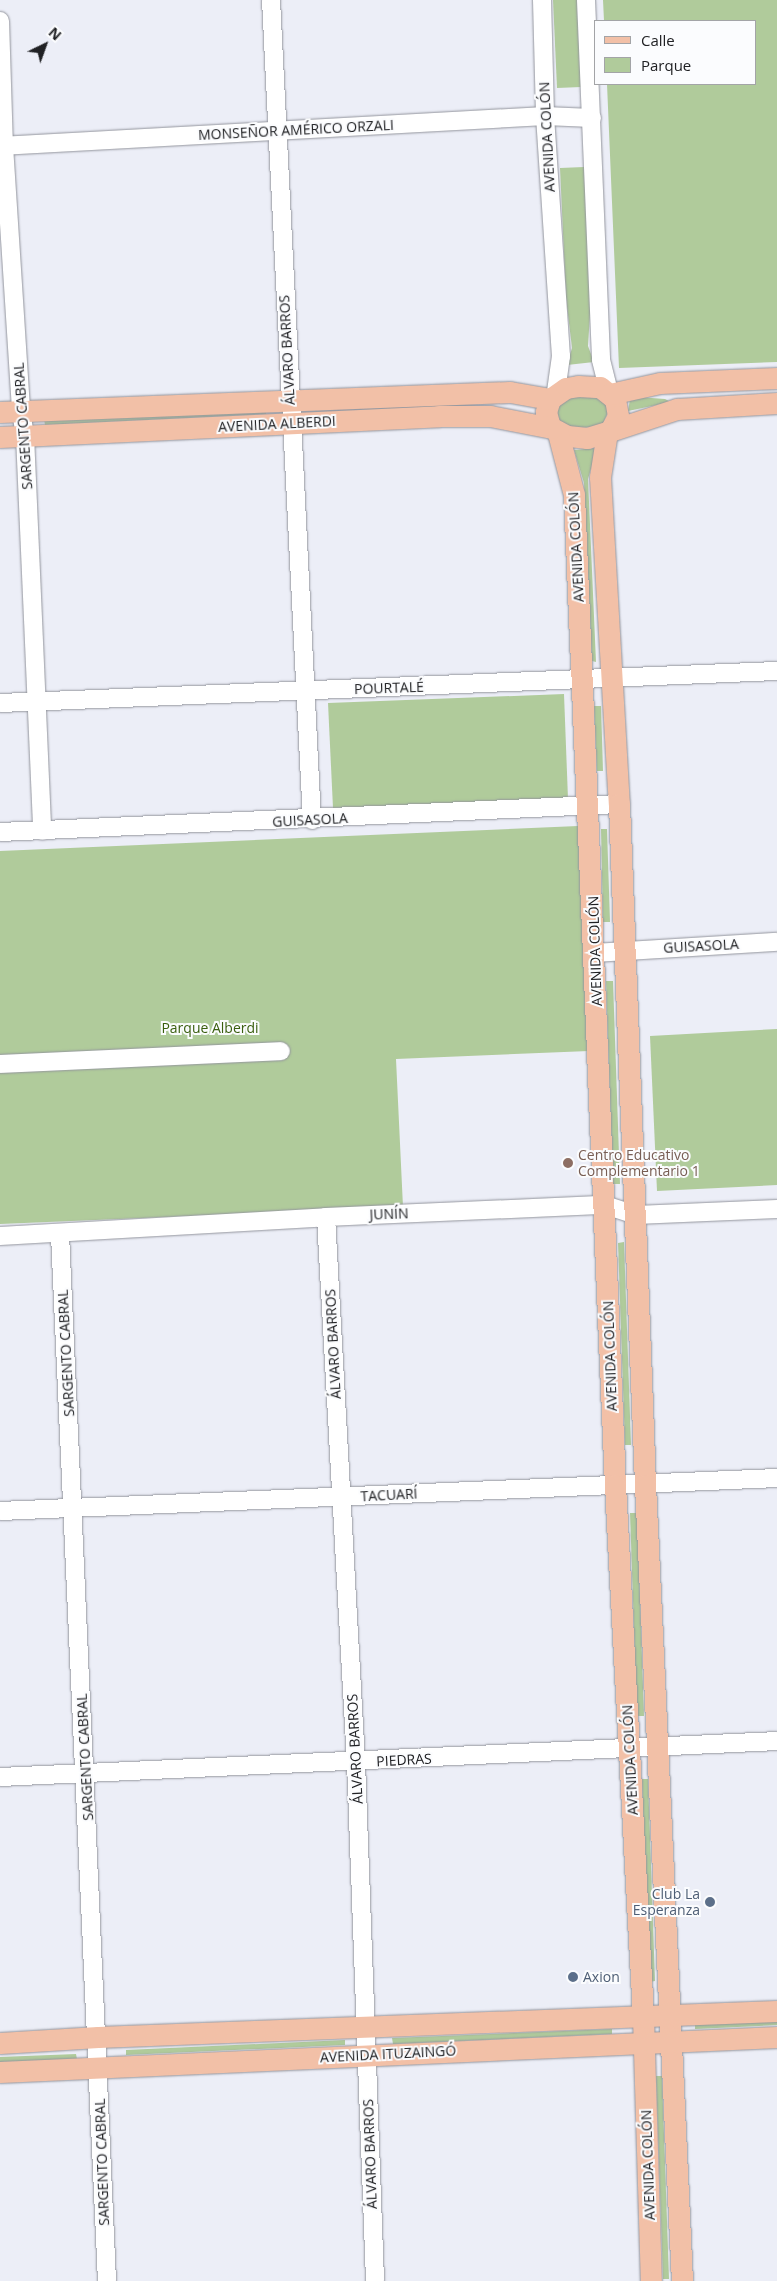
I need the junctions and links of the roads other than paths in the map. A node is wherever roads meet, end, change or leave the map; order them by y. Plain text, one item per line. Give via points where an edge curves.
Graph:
1 (271, 0) edge
2 (542, 0) edge
3 (586, 0) edge
4 (0, 22) edge
5 (545, 116) junction
6 (592, 118) junction
7 (277, 131) junction
8 (2, 146) edge
9 (777, 378) edge
10 (610, 393) junction
11 (553, 396) junction
12 (289, 401) junction
13 (777, 402) edge
14 (10, 412) edge
15 (290, 423) junction
16 (555, 431) junction
17 (608, 431) junction
18 (25, 436) junction
19 (0, 437) edge
20 (777, 671) edge
21 (614, 679) junction
22 (582, 681) junction
23 (306, 691) junction
24 (38, 702) junction
25 (0, 704) edge
26 (619, 804) junction
27 (589, 806) junction
28 (312, 820) junction
29 (42, 831) junction
30 (0, 832) edge
31 (777, 942) edge
32 (624, 951) junction
33 (595, 953) junction
34 (281, 1051) dead end
35 (0, 1064) edge
36 (605, 1205) junction
37 (777, 1209) edge
38 (636, 1215) junction
39 (326, 1217) junction
40 (60, 1234) junction
41 (0, 1236) edge
42 (777, 1478) edge
43 (615, 1485) junction
44 (645, 1485) junction
45 (340, 1497) junction
46 (74, 1506) junction
47 (0, 1511) edge
48 (777, 1741) edge
49 (629, 1746) junction
50 (656, 1746) junction
51 (356, 1762) junction
52 (85, 1774) junction
53 (0, 1778) edge
54 (777, 2011) edge
55 (669, 2015) junction
56 (644, 2016) junction
57 (366, 2029) junction
58 (98, 2037) junction
59 (777, 2037) edge
60 (670, 2041) junction
61 (644, 2042) junction
62 (0, 2043) edge
63 (366, 2056) junction
64 (98, 2067) junction
65 (0, 2072) edge
66 (107, 2281) edge
67 (374, 2281) edge
68 (651, 2281) edge
69 (682, 2281) edge

1 - 7 street, ÁLVARO BARROS
2 - 5 street, AVENIDA COLÓN
3 - 6 street
4 - 8 street, SARGENTO CABRAL
5 - 6 street, MONSEÑOR AMÉRICO ORZALI
5 - 7 street, MONSEÑOR AMÉRICO ORZALI
5 - 11 street, AVENIDA COLÓN via 561,356
6 - 10 street via 601,360
7 - 8 street, MONSEÑOR AMÉRICO ORZALI
7 - 12 street, ÁLVARO BARROS
8 - 14 street, SARGENTO CABRAL
9 - 10 main road via 660,383
10 - 11 main road via 600,387 584,386 566,388
10 - 17 main road via 618,408 615,425
11 - 12 main road, AVENIDA ALBERDI via 510,392
11 - 16 main road via 546,412
12 - 14 main road, AVENIDA ALBERDI
12 - 15 street, ÁLVARO BARROS
13 - 17 main road via 677,409
14 - 18 street, SARGENTO CABRAL
15 - 16 main road, AVENIDA ALBERDI via 490,416
15 - 18 main road, AVENIDA ALBERDI
15 - 23 street, ÁLVARO BARROS
16 - 17 main road via 588,438
16 - 22 main road, AVENIDA COLÓN via 574,495
17 - 21 main road, AVENIDA COLÓN via 600,477
18 - 19 main road, AVENIDA ALBERDI
18 - 24 street, SARGENTO CABRAL
20 - 21 street, POURTALÉ
21 - 22 street, POURTALÉ
21 - 26 main road, AVENIDA COLÓN
22 - 23 street, POURTALÉ
22 - 27 main road, AVENIDA COLÓN
23 - 24 street, POURTALÉ
23 - 28 street, ÁLVARO BARROS
24 - 25 street, POURTALÉ
24 - 29 street, SARGENTO CABRAL
26 - 27 street, GUISASOLA
26 - 32 main road, AVENIDA COLÓN
27 - 28 street, GUISASOLA
27 - 33 main road, AVENIDA COLÓN
28 - 29 street, GUISASOLA
29 - 30 street, GUISASOLA
31 - 32 street, GUISASOLA
32 - 33 street, GUISASOLA
32 - 38 main road, AVENIDA COLÓN
33 - 36 main road, AVENIDA COLÓN
34 - 35 street
36 - 38 street, JUNÍN
36 - 39 street, JUNÍN
36 - 43 main road, AVENIDA COLÓN
37 - 38 street, JUNÍN
38 - 44 main road, AVENIDA COLÓN
39 - 40 street, JUNÍN
39 - 45 street, ÁLVARO BARROS
40 - 41 street, JUNÍN
40 - 46 street, SARGENTO CABRAL
42 - 44 street, TACUARÍ
43 - 44 street, TACUARÍ
43 - 45 street, TACUARÍ
43 - 49 main road, AVENIDA COLÓN
44 - 50 main road, AVENIDA COLÓN
45 - 46 street, TACUARÍ
45 - 51 street, ÁLVARO BARROS
46 - 47 street, TACUARÍ
46 - 52 street, SARGENTO CABRAL
48 - 50 street, PIEDRAS
49 - 50 street, PIEDRAS
49 - 51 street, PIEDRAS
49 - 56 main road, AVENIDA COLÓN
50 - 55 main road, AVENIDA COLÓN
51 - 52 street, PIEDRAS
51 - 57 street, ÁLVARO BARROS
52 - 53 street, PIEDRAS
52 - 58 street, SARGENTO CABRAL
54 - 55 main road, AVENIDA ITUZAINGÓ
55 - 56 main road, AVENIDA ITUZAINGÓ
55 - 60 main road, AVENIDA COLÓN
56 - 57 main road, AVENIDA ITUZAINGÓ
56 - 61 main road, AVENIDA COLÓN
57 - 58 main road, AVENIDA ITUZAINGÓ
57 - 63 street, ÁLVARO BARROS
58 - 62 main road, AVENIDA ITUZAINGÓ
58 - 64 street, SARGENTO CABRAL
59 - 60 main road, AVENIDA ITUZAINGÓ
60 - 61 main road, AVENIDA ITUZAINGÓ
60 - 69 main road, AVENIDA COLÓN
61 - 63 main road, AVENIDA ITUZAINGÓ
61 - 68 main road, AVENIDA COLÓN
63 - 64 main road, AVENIDA ITUZAINGÓ
63 - 67 street, ÁLVARO BARROS
64 - 65 main road, AVENIDA ITUZAINGÓ
64 - 66 street, SARGENTO CABRAL

